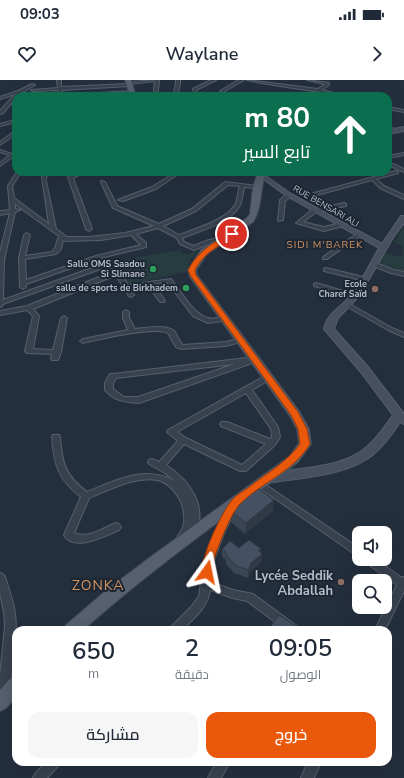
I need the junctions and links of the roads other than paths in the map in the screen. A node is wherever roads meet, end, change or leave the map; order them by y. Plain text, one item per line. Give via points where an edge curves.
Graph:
1 (34, 80) edge
2 (59, 80) edge
3 (76, 80) edge
4 (85, 80) edge
5 (102, 80) edge
6 (157, 80) edge
7 (178, 80) edge
8 (214, 80) edge
9 (242, 80) edge
10 (249, 80) edge
11 (309, 80) edge
12 (129, 83) edge
13 (33, 85) junction
14 (103, 86) junction
15 (86, 87) junction
16 (77, 88) junction
17 (60, 89) junction
18 (33, 90) joint
19 (156, 90) dead end
20 (319, 90) junction
21 (19, 92) edge
22 (105, 92) edge
23 (176, 92) edge
24 (195, 92) edge
25 (224, 92) edge
26 (317, 92) edge
27 (326, 92) edge
28 (327, 92) edge
29 (12, 94) edge
30 (0, 98) edge
31 (12, 100) edge
32 (392, 109) edge
33 (397, 110) junction
34 (392, 111) edge
35 (404, 111) edge
36 (0, 113) edge
37 (8, 116) dead end
38 (10, 122) joint
39 (0, 125) edge
40 (404, 128) edge
41 (392, 130) edge
42 (392, 131) edge
43 (395, 131) junction
44 (12, 136) edge
45 (0, 144) edge
46 (0, 151) edge
47 (12, 154) edge
48 (404, 154) edge
49 (392, 155) edge
50 (395, 156) junction
51 (12, 157) edge
52 (392, 157) edge
53 (0, 165) edge
54 (393, 165) dead end
55 (404, 171) edge
56 (396, 172) dead end
57 (392, 173) edge
58 (16, 176) edge
59 (45, 176) edge
60 (73, 176) edge
61 (173, 176) edge
62 (260, 176) edge
63 (263, 176) edge
64 (380, 176) edge
65 (372, 178) junction
66 (103, 182) dead end
67 (242, 186) junction
68 (257, 187) junction
69 (289, 195) junction
70 (306, 196) dead end
71 (404, 197) edge
72 (12, 198) junction
73 (120, 200) dead end
74 (344, 205) dead end
75 (25, 209) junction
76 (13, 211) junction
77 (316, 211) junction
78 (0, 213) edge
79 (404, 218) edge
80 (280, 220) dead end
81 (341, 225) junction
82 (159, 226) junction
83 (53, 229) junction
84 (89, 229) dead end
85 (132, 233) junction
86 (27, 235) dead end
87 (359, 235) junction
88 (61, 236) junction
89 (179, 237) junction
90 (222, 241) junction
91 (384, 248) junction
92 (68, 249) dead end
93 (54, 253) junction
94 (22, 258) junction
95 (325, 258) dead end
96 (373, 264) junction
97 (326, 270) dead end
98 (117, 272) junction
99 (404, 274) edge
100 (365, 279) junction
101 (24, 283) junction
102 (150, 283) junction
103 (316, 285) dead end
104 (126, 288) junction
105 (21, 296) junction
106 (131, 296) dead end
107 (355, 296) junction
108 (162, 301) dead end
109 (0, 304) edge
110 (348, 305) junction
111 (29, 308) junction
112 (126, 312) dead end
113 (0, 313) edge
114 (64, 318) dead end
115 (226, 319) junction
116 (132, 332) junction
117 (404, 335) edge
118 (242, 340) junction
119 (83, 341) dead end
120 (255, 359) junction
121 (268, 378) junction
122 (247, 389) junction
123 (401, 418) edge
124 (224, 424) dead end
125 (56, 437) dead end
126 (183, 440) junction
127 (272, 443) junction
128 (264, 482) junction
129 (86, 496) junction
130 (235, 502) junction
131 (116, 527) dead end
132 (191, 535) junction
133 (178, 544) junction
134 (352, 548) edge
135 (378, 566) edge
136 (0, 577) edge
137 (403, 583) edge
138 (206, 584) junction
139 (77, 626) edge
140 (180, 626) edge
141 (289, 626) edge
142 (382, 626) edge
143 (12, 689) edge
144 (1, 701) edge
145 (50, 766) edge
146 (222, 766) edge
147 (313, 766) edge
148 (309, 777) edge
149 (39, 778) edge
150 (214, 778) edge

1 - 13 street
2 - 17 street
3 - 16 street
4 - 15 street
5 - 14 street
6 - 12 street
6 - 19 street
7 - 23 street
8 - 24 street via 194,90
9 - 25 street
10 - 20 street
11 - 20 street via 328,84
12 - 14 street
13 - 18 street
13 - 21 street
14 - 15 street
14 - 22 street
15 - 16 street
16 - 17 street
17 - 18 street
20 - 26 street
20 - 27 street
20 - 28 street
29 - 30 street
31 - 36 street
32 - 33 street
33 - 34 street
33 - 35 street
37 - 38 street via 7,120
38 - 39 street
40 - 43 main road
41 - 43 street
42 - 43 main road
44 - 45 street
46 - 47 street
48 - 50 street
49 - 50 street
50 - 52 street
51 - 53 street
54 - 55 street
56 - 57 street
58 - 72 street via 10,186
59 - 83 street
60 - 84 street via 70,177
61 - 73 street via 154,188
62 - 68 main road
63 - 69 main road, RUE BENSARI ALI
64 - 65 street
65 - 70 street
65 - 71 street via 382,187
66 - 82 street via 115,207
67 - 68 street
67 - 82 street via 227,183 194,210
67 - 89 street via 236,208 215,222
68 - 90 main road via 254,214 242,227
69 - 77 main road, RUE BENSARI ALI
69 - 80 street via 282,200
72 - 75 street
72 - 76 street
74 - 77 street
75 - 76 street
75 - 83 street
76 - 78 street
76 - 109 street via 0,260
77 - 81 main road, RUE BENSARI ALI
77 - 81 street via 300,223 324,229
79 - 91 main road
81 - 87 main road, RUE BENSARI ALI
82 - 85 street
82 - 89 street
83 - 88 street
85 - 88 street via 75,240
85 - 101 street via 144,246 98,257
86 - 94 street
87 - 91 main road, RUE BENSARI ALI
87 - 95 street
88 - 93 street via 58,249
89 - 90 street via 182,243 194,248 210,241
90 - 115 main road via 204,252 192,270 193,275
91 - 96 main road
92 - 93 street
93 - 94 street
94 - 101 street
96 - 99 street
96 - 100 main road
97 - 100 street
98 - 104 street
98 - 105 street via 113,265 105,265
98 - 111 street
100 - 107 main road
101 - 105 street
102 - 104 street
102 - 108 street
102 - 115 street via 169,280 195,314 208,321
103 - 107 street
104 - 106 street
105 - 109 street
107 - 110 main road
110 - 117 street
110 - 123 main road via 332,320 329,330
111 - 113 street
111 - 114 street via 36,316 29,351 56,355
112 - 116 street
115 - 118 main road
116 - 118 street via 166,329 181,347 226,344
116 - 119 street
118 - 120 main road
120 - 120 street via 139,400 116,397 109,390 113,376
120 - 121 main road
121 - 122 street
121 - 128 main road via 295,414 303,429 305,444 294,459
122 - 126 street via 171,432
122 - 127 street via 275,429 276,437
123 - 128 main road via 358,460
124 - 127 street
125 - 129 street via 61,471 67,480
126 - 127 street via 243,469
126 - 132 street via 156,464 179,479 189,490 194,502 195,516
128 - 130 main road
128 - 134 street
129 - 131 street via 69,535 80,540
129 - 133 street via 134,478 158,477 170,481 179,488 186,499 188,525
130 - 132 main road
130 - 138 street via 209,560
132 - 133 main road
133 - 139 main road
135 - 137 street
136 - 144 street via 10,617 10,639
137 - 142 street
138 - 140 street via 204,597
138 - 141 street via 249,597
143 - 144 main road
145 - 149 street
146 - 150 street
147 - 148 street

